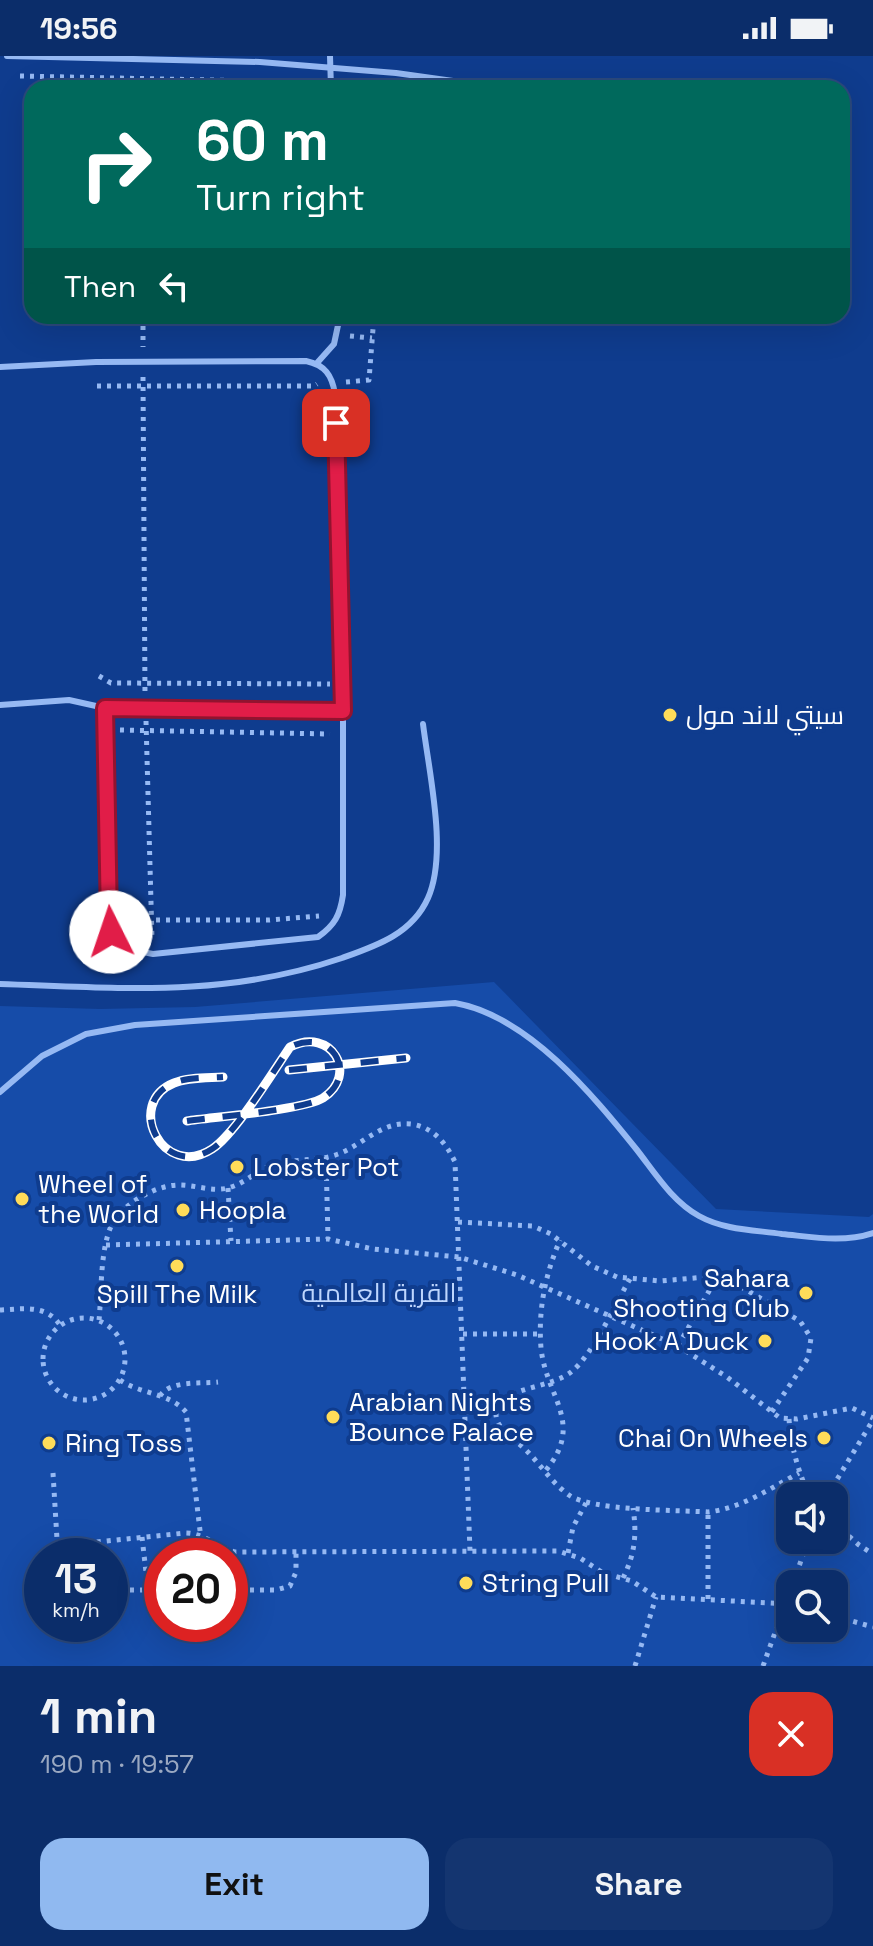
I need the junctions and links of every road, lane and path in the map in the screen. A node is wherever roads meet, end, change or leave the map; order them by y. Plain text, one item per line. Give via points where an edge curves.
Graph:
1 (7, 56) edge
2 (330, 56) edge
3 (329, 67) junction
4 (20, 76) dead end
5 (211, 80) edge
6 (330, 80) edge
7 (446, 80) edge
8 (143, 324) edge
9 (338, 324) edge
10 (144, 362) junction
11 (317, 363) junction
12 (0, 367) edge
13 (99, 676) dead end
14 (145, 684) junction
15 (343, 684) junction
16 (0, 705) edge
17 (105, 708) junction
18 (145, 709) junction
19 (343, 711) junction
20 (423, 724) dead end
21 (106, 730) junction
22 (146, 731) junction
23 (343, 734) junction
24 (109, 919) junction
25 (151, 920) junction
26 (336, 920) junction
27 (153, 954) junction
28 (0, 984) edge
29 (0, 1092) edge
30 (326, 1157) junction
31 (228, 1188) junction
32 (458, 1222) junction
33 (873, 1233) edge
34 (328, 1239) junction
35 (560, 1240) junction
36 (231, 1241) junction
37 (106, 1245) junction
38 (459, 1257) junction
39 (717, 1277) junction
40 (630, 1279) junction
41 (544, 1287) junction
42 (0, 1310) edge
43 (609, 1315) junction
44 (99, 1320) junction
45 (60, 1325) junction
46 (463, 1334) junction
47 (540, 1334) junction
48 (678, 1346) junction
49 (120, 1380) junction
50 (218, 1382) dead end
51 (551, 1384) junction
52 (160, 1396) junction
53 (466, 1412) junction
54 (496, 1412) junction
55 (771, 1413) junction
56 (789, 1419) junction
57 (873, 1419) edge
58 (546, 1470) junction
59 (53, 1473) dead end
60 (799, 1473) junction
61 (803, 1482) edge
62 (835, 1482) edge
63 (586, 1503) junction
64 (633, 1508) junction
65 (708, 1512) junction
66 (202, 1535) junction
67 (848, 1535) edge
68 (142, 1537) junction
69 (57, 1538) edge
70 (128, 1538) edge
71 (202, 1538) edge
72 (470, 1551) junction
73 (296, 1552) junction
74 (568, 1553) junction
75 (873, 1554) edge
76 (144, 1555) edge
77 (623, 1578) junction
78 (248, 1590) edge
79 (656, 1597) junction
80 (708, 1600) junction
81 (776, 1603) edge
82 (848, 1620) edge
83 (873, 1627) edge
84 (776, 1633) edge
85 (635, 1666) edge
86 (763, 1666) edge

1 - 3 lane
2 - 3 lane
3 - 6 lane
3 - 7 lane
4 - 5 path
8 - 10 path
9 - 11 lane via 334,344
10 - 11 lane
10 - 12 lane
10 - 14 path
11 - 15 lane via 331,377 335,394
13 - 14 path via 111,683
14 - 15 path
14 - 18 path
15 - 19 lane
16 - 17 lane via 69,700
17 - 18 lane
17 - 21 lane
18 - 19 lane
18 - 22 path
19 - 23 lane
20 - 28 lane via 436,873 420,911 390,940 317,967 219,986 169,990
21 - 22 path
21 - 24 lane
22 - 23 path
22 - 25 path
23 - 26 lane via 343,895
24 - 25 path
24 - 27 lane via 120,942
25 - 26 path via 330,915
25 - 27 path
26 - 27 lane via 318,937
29 - 33 lane via 42,1056 86,1034 135,1025 455,1003 475,1006 511,1024 548,1055 615,1123 674,1197 701,1217 733,1228 828,1239
30 - 31 path via 273,1165
30 - 32 path via 381,1129 411,1124 425,1129 448,1148 455,1162
30 - 34 path
31 - 36 path
31 - 37 path via 179,1185 154,1191 116,1217
32 - 35 path via 523,1224
32 - 38 path
34 - 36 path
34 - 38 path
35 - 40 path via 592,1266
35 - 41 path
36 - 37 path
37 - 44 path
38 - 41 path
38 - 46 path
39 - 40 path
39 - 48 path
39 - 55 path via 800,1321 811,1338 808,1358
40 - 43 path
41 - 43 path
41 - 47 path
42 - 45 path via 38,1309
43 - 48 path
43 - 51 path via 575,1369
44 - 45 path via 86,1317
44 - 49 path via 111,1327 125,1352
45 - 49 path via 51,1334 43,1359 52,1384 74,1399 87,1400
46 - 47 path
46 - 53 path
47 - 51 path
48 - 55 path
49 - 52 path
50 - 52 path via 172,1386
51 - 54 path via 510,1395
51 - 58 path via 564,1435
52 - 66 path via 177,1403 189,1418
53 - 54 path
53 - 72 path
54 - 58 path via 504,1432
55 - 56 path
56 - 57 path via 852,1408
56 - 60 path
57 - 62 path
58 - 63 path via 565,1493
59 - 69 path
60 - 61 path
60 - 65 path via 736,1507
63 - 64 path
63 - 74 path via 573,1527
64 - 65 path
64 - 77 path via 635,1544
65 - 80 path
66 - 68 path
66 - 71 path
66 - 73 path via 235,1552
67 - 75 path
68 - 70 path
68 - 76 path
72 - 73 path
72 - 74 path
73 - 78 path via 290,1586
74 - 77 path
77 - 79 path
79 - 80 path
79 - 85 path
80 - 81 path
82 - 83 path
84 - 86 path

